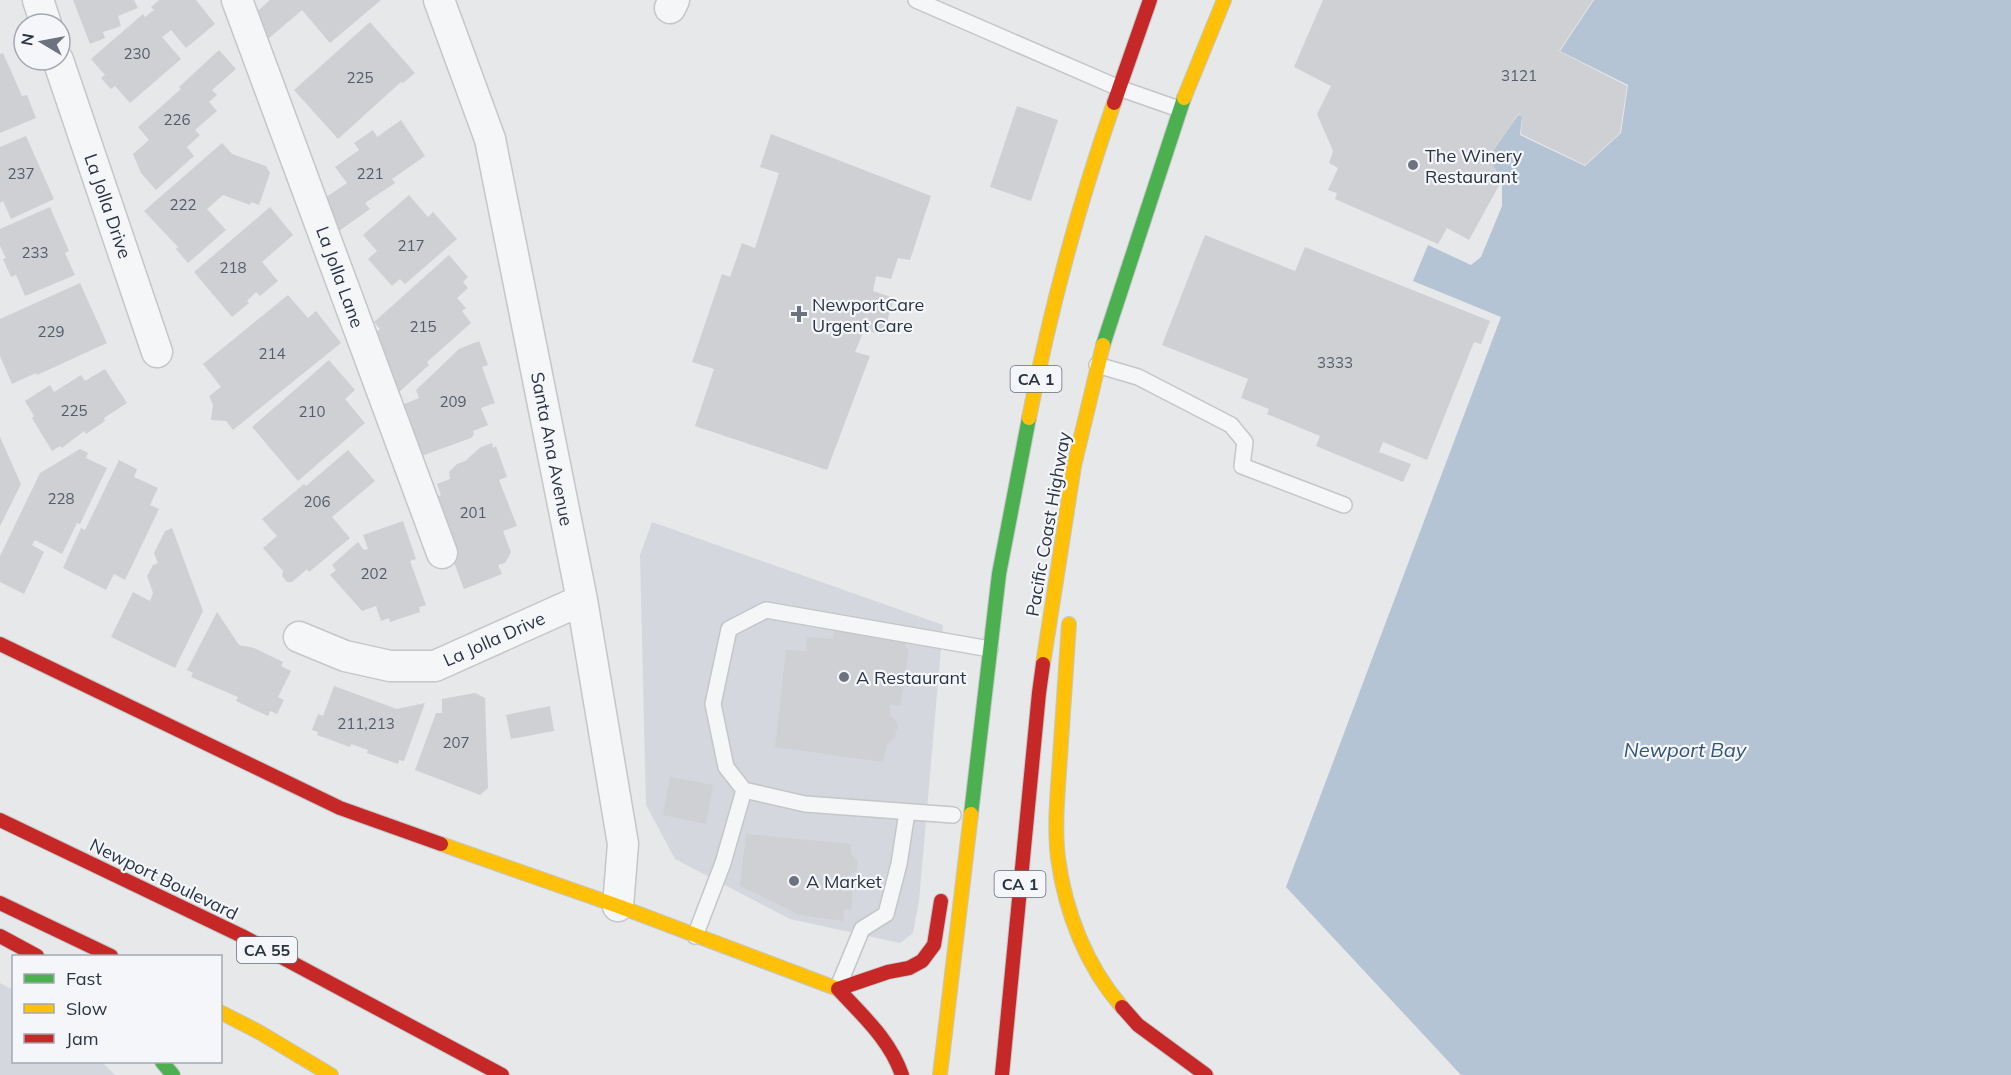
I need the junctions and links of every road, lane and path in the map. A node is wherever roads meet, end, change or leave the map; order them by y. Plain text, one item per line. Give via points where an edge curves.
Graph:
1 (237, 0) edge
2 (439, 0) edge
3 (916, 0) edge
4 (1150, 0) edge
5 (1224, 0) edge
6 (62, 72) edge
7 (1119, 88) junction
8 (1179, 109) junction
9 (157, 352) dead end
10 (1097, 365) junction
11 (1344, 504) dead end
12 (1061, 545) junction
13 (442, 553) dead end
14 (582, 600) junction
15 (299, 637) dead end
16 (0, 644) edge
17 (990, 649) junction
18 (977, 771) junction
19 (744, 790) junction
20 (907, 812) junction
21 (0, 820) edge
22 (953, 820) joint
23 (943, 891) dead end
24 (0, 903) edge
25 (618, 906) junction
26 (0, 936) edge
27 (695, 936) junction
28 (33, 955) edge
29 (107, 955) edge
30 (837, 989) junction
31 (222, 1013) edge
32 (163, 1063) edge
33 (173, 1075) edge
34 (331, 1075) edge
35 (502, 1075) edge
36 (902, 1075) edge
37 (940, 1075) edge
38 (1002, 1075) edge
39 (1206, 1075) edge

1 - 13 street, La Jolla Lane
2 - 14 street, Santa Ana Avenue via 490,139
3 - 7 lane
4 - 7 main road, Pacific Coast Highway / CA 1
5 - 8 main road, Pacific Coast Highway / CA 1
6 - 9 street, La Jolla Drive
7 - 8 lane
7 - 17 main road, Pacific Coast Highway / CA 1 via 1064,270 1035,387 999,574
8 - 10 main road, Pacific Coast Highway / CA 1
10 - 11 lane via 1138,377 1231,424 1245,442 1242,466
10 - 12 main road, Pacific Coast Highway / CA 1
12 - 38 main road, Pacific Coast Highway / CA 1 via 1039,693
12 - 39 main road via 1069,625 1057,801 1058,857 1072,918 1082,946 1114,998 1138,1025
14 - 15 street, La Jolla Drive via 435,666 390,666 345,656
14 - 25 street, Santa Ana Avenue via 623,844
16 - 25 main road via 340,808
17 - 18 main road, Pacific Coast Highway / CA 1
17 - 19 lane via 766,610 729,629 713,704 726,767
18 - 22 main road
18 - 37 main road, Pacific Coast Highway / CA 1
19 - 20 lane via 805,804
19 - 27 lane via 719,874
20 - 22 lane
20 - 30 lane via 886,914 862,929
21 - 35 main road, Newport Boulevard / CA 55 via 242,936
23 - 30 main road via 934,945 922,960 909,969
24 - 29 main road
25 - 27 main road
26 - 28 main road
27 - 30 main road
30 - 36 main road via 880,1035 894,1054
31 - 34 main road
32 - 33 main road

